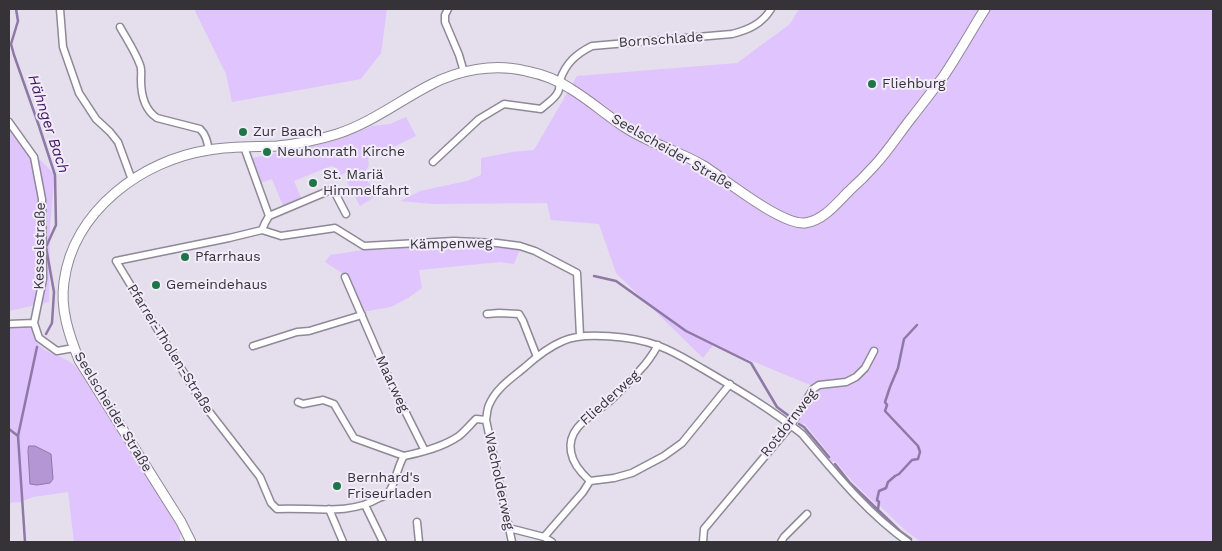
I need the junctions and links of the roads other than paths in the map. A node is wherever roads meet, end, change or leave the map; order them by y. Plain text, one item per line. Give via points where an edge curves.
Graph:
1 (60, 9) edge
2 (448, 9) edge
3 (771, 9) edge
4 (986, 9) edge
5 (120, 27) dead end
6 (464, 72) junction
7 (559, 82) junction
8 (9, 122) edge
9 (244, 147) junction
10 (209, 150) junction
11 (433, 162) dead end
12 (132, 180) junction
13 (346, 214) dead end
14 (269, 216) junction
15 (262, 230) junction
16 (345, 277) dead end
17 (486, 314) dead end
18 (362, 315) junction
19 (34, 323) junction
20 (9, 324) edge
21 (580, 336) junction
22 (658, 345) junction
23 (253, 346) dead end
24 (74, 348) junction
25 (874, 351) dead end
26 (537, 357) junction
27 (730, 384) junction
28 (298, 402) dead end
29 (486, 420) junction
30 (791, 425) junction
31 (425, 451) junction
32 (404, 456) junction
33 (590, 481) junction
34 (365, 506) junction
35 (329, 509) junction
36 (807, 514) dead end
37 (417, 522) dead end
38 (509, 528) junction
39 (544, 537) junction
40 (191, 542) edge
41 (343, 542) edge
42 (383, 542) edge
43 (419, 542) edge
44 (512, 542) edge
45 (552, 542) edge
46 (703, 542) edge
47 (781, 542) edge
48 (908, 542) edge

1 - 12 street via 64,47 79,93 96,119 118,142
2 - 6 street via 445,22
3 - 7 street, Bornschlade via 752,28 732,34 592,46 574,57
4 - 7 street, Seelscheider Straße via 943,76 875,165 824,216 808,223 792,222 773,213 704,166 627,129
5 - 10 street via 141,66 142,92 152,115 200,129
6 - 7 street, Seelscheider Straße via 491,67 524,70
6 - 9 street, Seelscheider Straße via 433,83 340,133 289,144
7 - 11 street, Bornschlade via 558,92 540,109 504,104 479,119
8 - 19 street, Kesselstraße via 34,157 42,199 43,279
9 - 10 street, Seelscheider Straße
9 - 14 street
10 - 12 street, Seelscheider Straße via 172,159
12 - 24 street, Seelscheider Straße via 104,202 79,236 71,254 63,284 63,302
13 - 14 street via 333,189
14 - 15 street
15 - 21 street, Kämpenweg via 281,236 335,228 364,246 454,241 497,243 535,250 577,273
15 - 35 street, Pfarrer-Tholen-Straße via 116,261 201,401 260,477 271,503 277,509
16 - 18 street, Maarweg
17 - 26 street via 519,314
18 - 23 street
18 - 31 street, Maarweg via 391,384
19 - 20 street
19 - 24 street via 39,338 57,351
21 - 22 street via 640,340
21 - 26 street via 563,340
22 - 27 street
22 - 33 street, Fliederweg via 641,370 612,400 578,426 572,436 570,445 574,462
24 - 40 street, Seelscheider Straße
25 - 30 street, Rotdornweg via 865,368 851,380 819,385 813,389
26 - 29 street via 496,392 488,406
27 - 30 street
27 - 33 street via 682,442 664,456 632,473
28 - 32 street via 323,400 334,404 354,438
29 - 31 street via 476,419 460,435
29 - 38 street, Wacholderweg
30 - 46 street, Rotdornweg via 704,529
30 - 48 street via 858,499
31 - 32 street
32 - 34 street via 388,493
33 - 39 street
34 - 35 street
34 - 42 street
35 - 41 street
36 - 47 street
37 - 43 street
38 - 39 street
38 - 44 street, Wacholderweg
39 - 45 street

